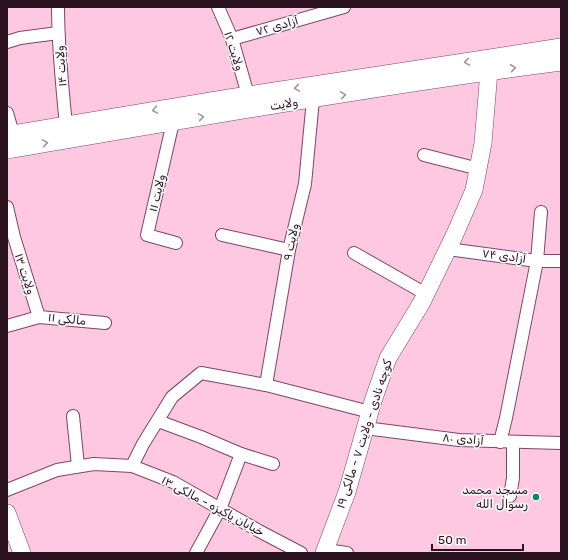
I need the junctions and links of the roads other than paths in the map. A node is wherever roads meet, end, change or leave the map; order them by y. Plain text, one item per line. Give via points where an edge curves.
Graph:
1 (58, 7) edge
2 (218, 7) edge
3 (344, 7) edge
4 (58, 33) junction
5 (232, 39) junction
6 (7, 42) edge
7 (561, 48) edge
8 (561, 62) edge
9 (489, 71) junction
10 (248, 95) junction
11 (313, 100) junction
12 (7, 113) edge
13 (173, 122) junction
14 (66, 126) junction
15 (9, 140) edge
16 (424, 155) dead end
17 (479, 169) junction
18 (7, 207) edge
19 (541, 212) dead end
20 (222, 235) dead end
21 (176, 243) dead end
22 (448, 249) junction
23 (288, 250) junction
24 (354, 253) dead end
25 (537, 261) junction
26 (561, 262) edge
27 (426, 294) junction
28 (39, 316) junction
29 (105, 323) dead end
30 (7, 326) edge
31 (266, 385) junction
32 (370, 412) junction
33 (73, 416) dead end
34 (158, 421) junction
35 (365, 428) junction
36 (500, 442) junction
37 (513, 442) junction
38 (561, 443) edge
39 (241, 454) junction
40 (273, 464) dead end
41 (78, 466) junction
42 (132, 466) junction
43 (7, 490) edge
44 (510, 496) dead end
45 (220, 509) junction
46 (7, 513) edge
47 (325, 551) edge
48 (22, 553) edge
49 (196, 553) edge
50 (301, 553) edge
51 (347, 553) edge

1 - 4 street, ولایت ۱۴
2 - 5 street, ولایت ۱۲
3 - 5 street, آزادی ۷۲
4 - 6 street
4 - 14 street, ولایت ۱۴
5 - 10 street, ولایت ۱۲
7 -> 10 main road, ولایت
9 -> 8 main road, ولایت
11 -> 9 main road, ولایت
9 - 17 main road, کوچه نادی - ولایت ۷ - مالکی ۱۹
10 -> 14 main road, ولایت
13 -> 11 main road, ولایت
11 - 23 street, ولایت ۹ via 305,184
12 - 15 street
15 -> 13 main road, ولایت
13 - 21 street, ولایت ۱۱ via 147,234
14 - 15 main road, ولایت
16 - 17 street
17 - 22 main road, کوچه نادی - ولایت ۷ - مالکی ۱۹ via 474,190
18 - 28 street, ولایت ۱۳
19 - 25 street
20 - 23 street
22 - 25 street, آزادی ۷۴
22 - 27 main road, کوچه نادی - ولایت ۷ - مالکی ۱۹
23 - 31 street, ولایت ۹
24 - 27 street
25 - 26 street, آزادی ۷۴
25 - 36 street
27 - 32 main road, کوچه نادی - ولایت ۷ - مالکی ۱۹ via 388,358
28 - 29 street, مالکی ۱۱
28 - 30 street, مالکی ۱۱
31 - 32 street
31 - 34 street via 201,373 172,397
32 - 35 main road, کوچه نادی - ولایت ۷ - مالکی ۱۹
33 - 41 street
34 - 39 street
34 - 42 street
35 - 36 street, آزادی ۸۰ via 459,440
35 - 47 main road, کوچه نادی - ولایت ۷ - مالکی ۱۹ via 347,492
36 - 37 street, آزادی ۸۰
37 - 38 street, آزادی ۸۰
37 - 44 street
39 - 40 street
39 - 45 street
41 - 42 street, خیابان پاکیزه - مالکی ۱۳
41 - 43 street, خیابان پاکیزه - مالکی ۱۳ via 57,470
42 - 45 street, خیابان پاکیزه - مالکی ۱۳ via 173,482
45 - 49 street
45 - 50 street, خیابان پاکیزه - مالکی ۱۳
46 - 48 main road
47 - 51 street

